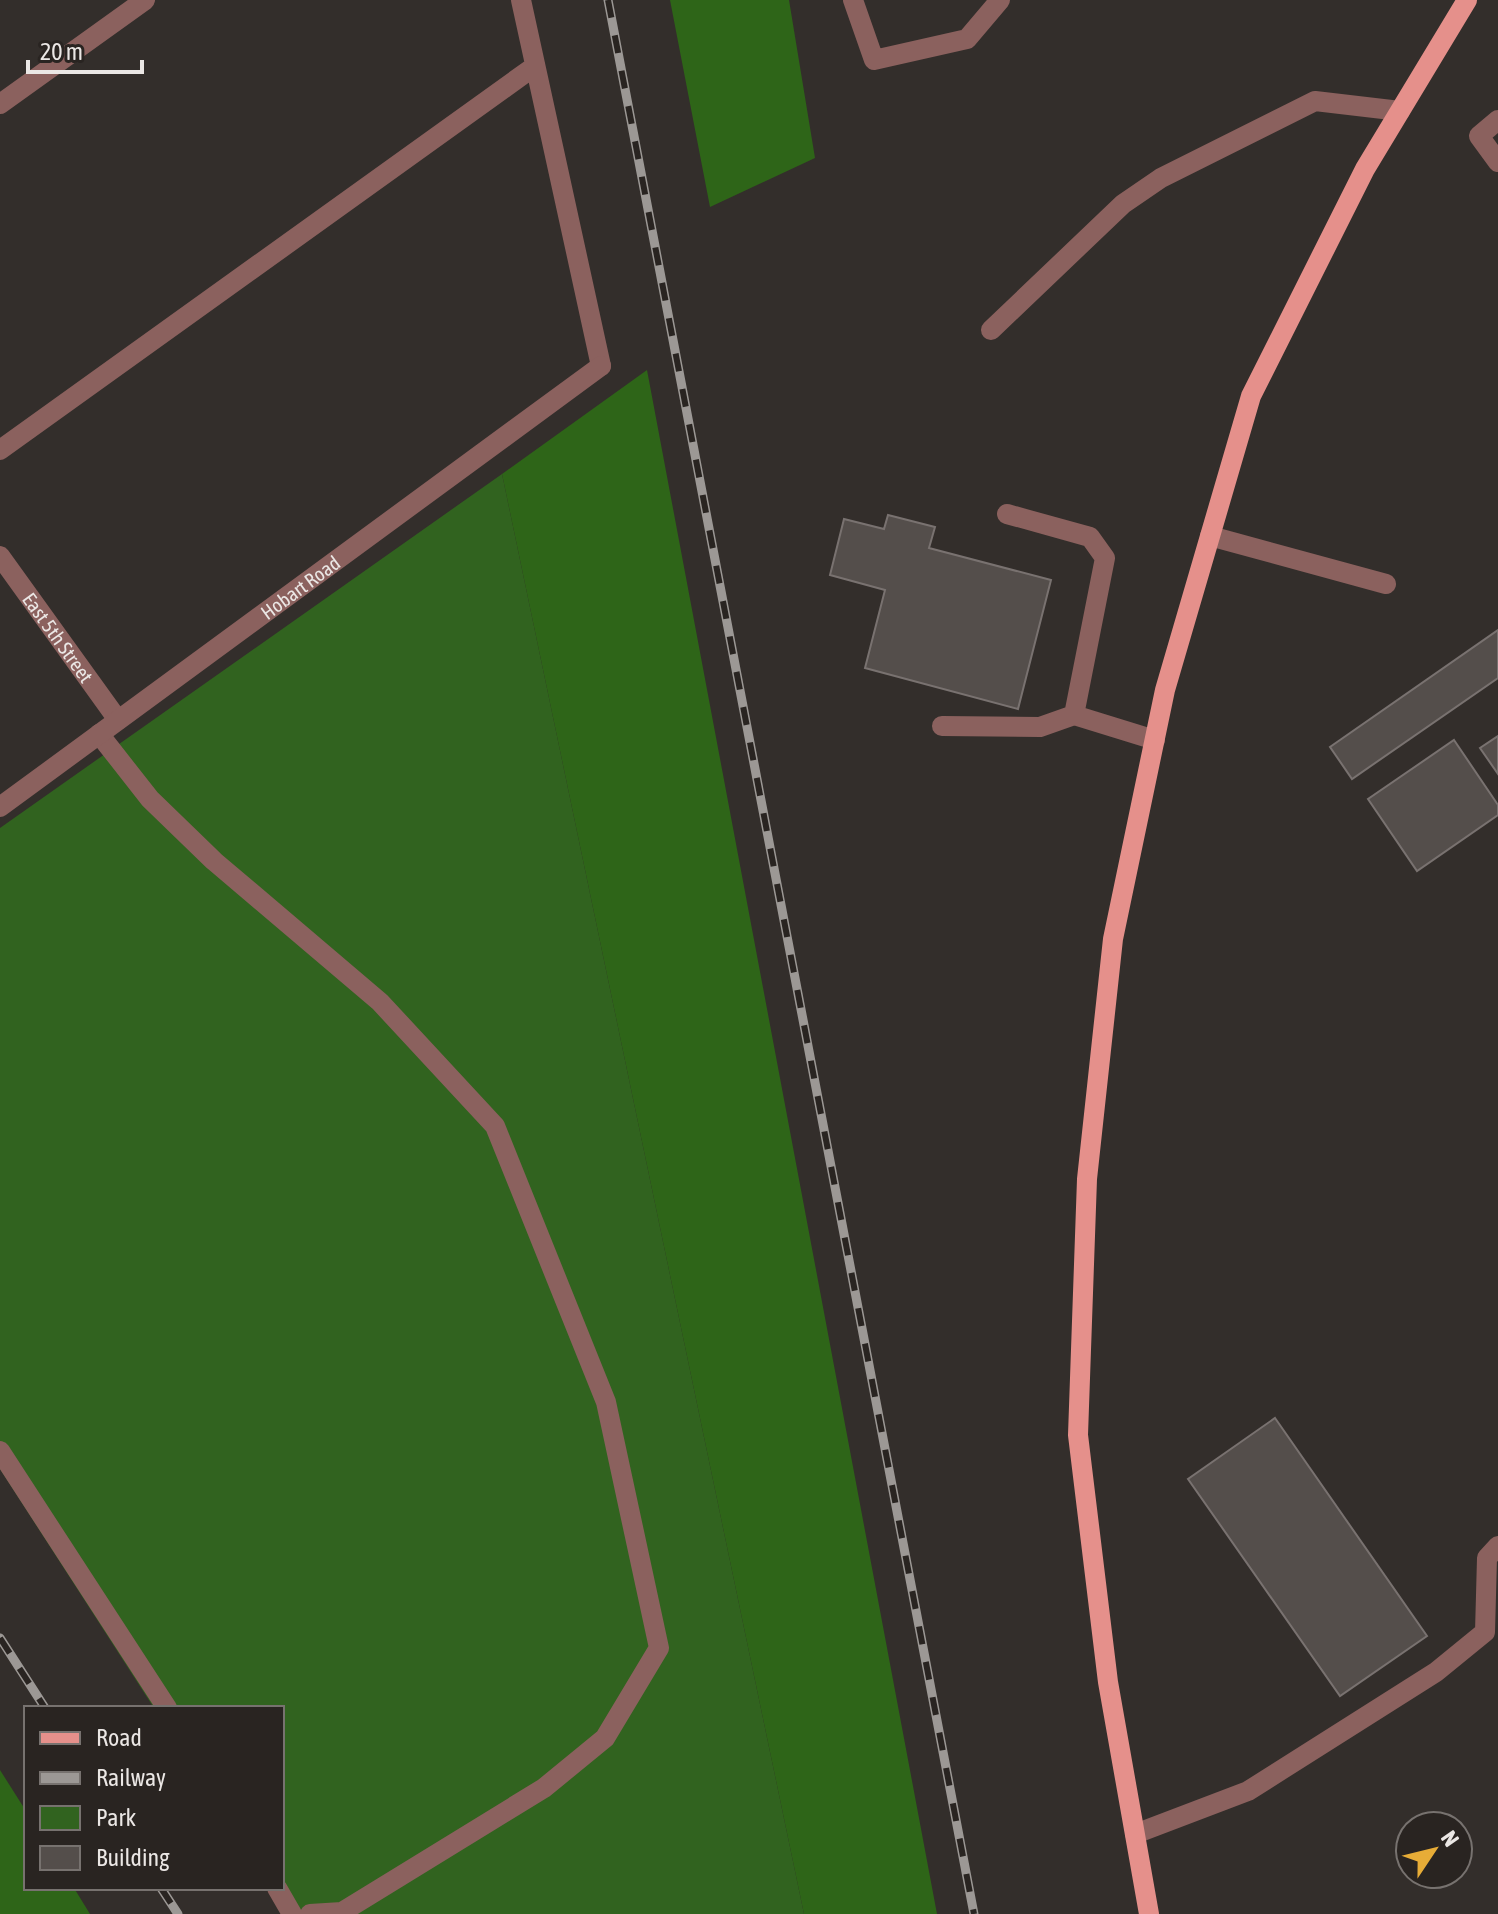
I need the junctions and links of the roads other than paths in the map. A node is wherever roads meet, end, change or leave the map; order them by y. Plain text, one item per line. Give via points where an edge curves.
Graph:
1 (145, 0) edge
2 (521, 0) edge
3 (853, 0) edge
4 (1000, 0) edge
5 (1467, 0) edge
6 (535, 66) junction
7 (0, 104) edge
8 (1400, 111) junction
9 (1498, 120) edge
10 (1498, 162) edge
11 (991, 330) dead end
12 (0, 450) edge
13 (1007, 514) dead end
14 (1210, 536) junction
15 (0, 556) edge
16 (1386, 584) dead end
17 (1074, 715) junction
18 (118, 720) junction
19 (942, 726) dead end
20 (99, 734) junction
21 (1155, 740) junction
22 (0, 807) edge
23 (0, 1451) edge
24 (1498, 1546) edge
25 (166, 1706) edge
26 (1135, 1834) junction
27 (278, 1890) edge
28 (292, 1914) edge
29 (310, 1914) edge
30 (1149, 1914) edge

1 - 7 street
2 - 6 street
3 - 4 street via 874,60 967,39
5 - 8 main road
6 - 12 street
6 - 18 street, Hobart Road via 601,366
8 - 11 street via 1315,101 1161,178 1123,204
8 - 14 main road via 1365,169 1251,396
9 - 10 street via 1479,136
13 - 17 street via 1090,537 1105,558
14 - 16 street
14 - 21 main road
15 - 18 street, East 5th Street
17 - 19 street via 1040,727
17 - 21 street
18 - 20 street, Hobart Road
20 - 22 street, Hobart Road
20 - 29 street via 150,799 214,861 380,1002 495,1126 606,1402 659,1648 605,1738 544,1788 342,1912
21 - 26 main road via 1112,954 1087,1179 1078,1435 1108,1682
23 - 25 street
24 - 26 street via 1487,1558 1485,1632 1436,1672 1248,1791
26 - 30 main road
27 - 28 street

